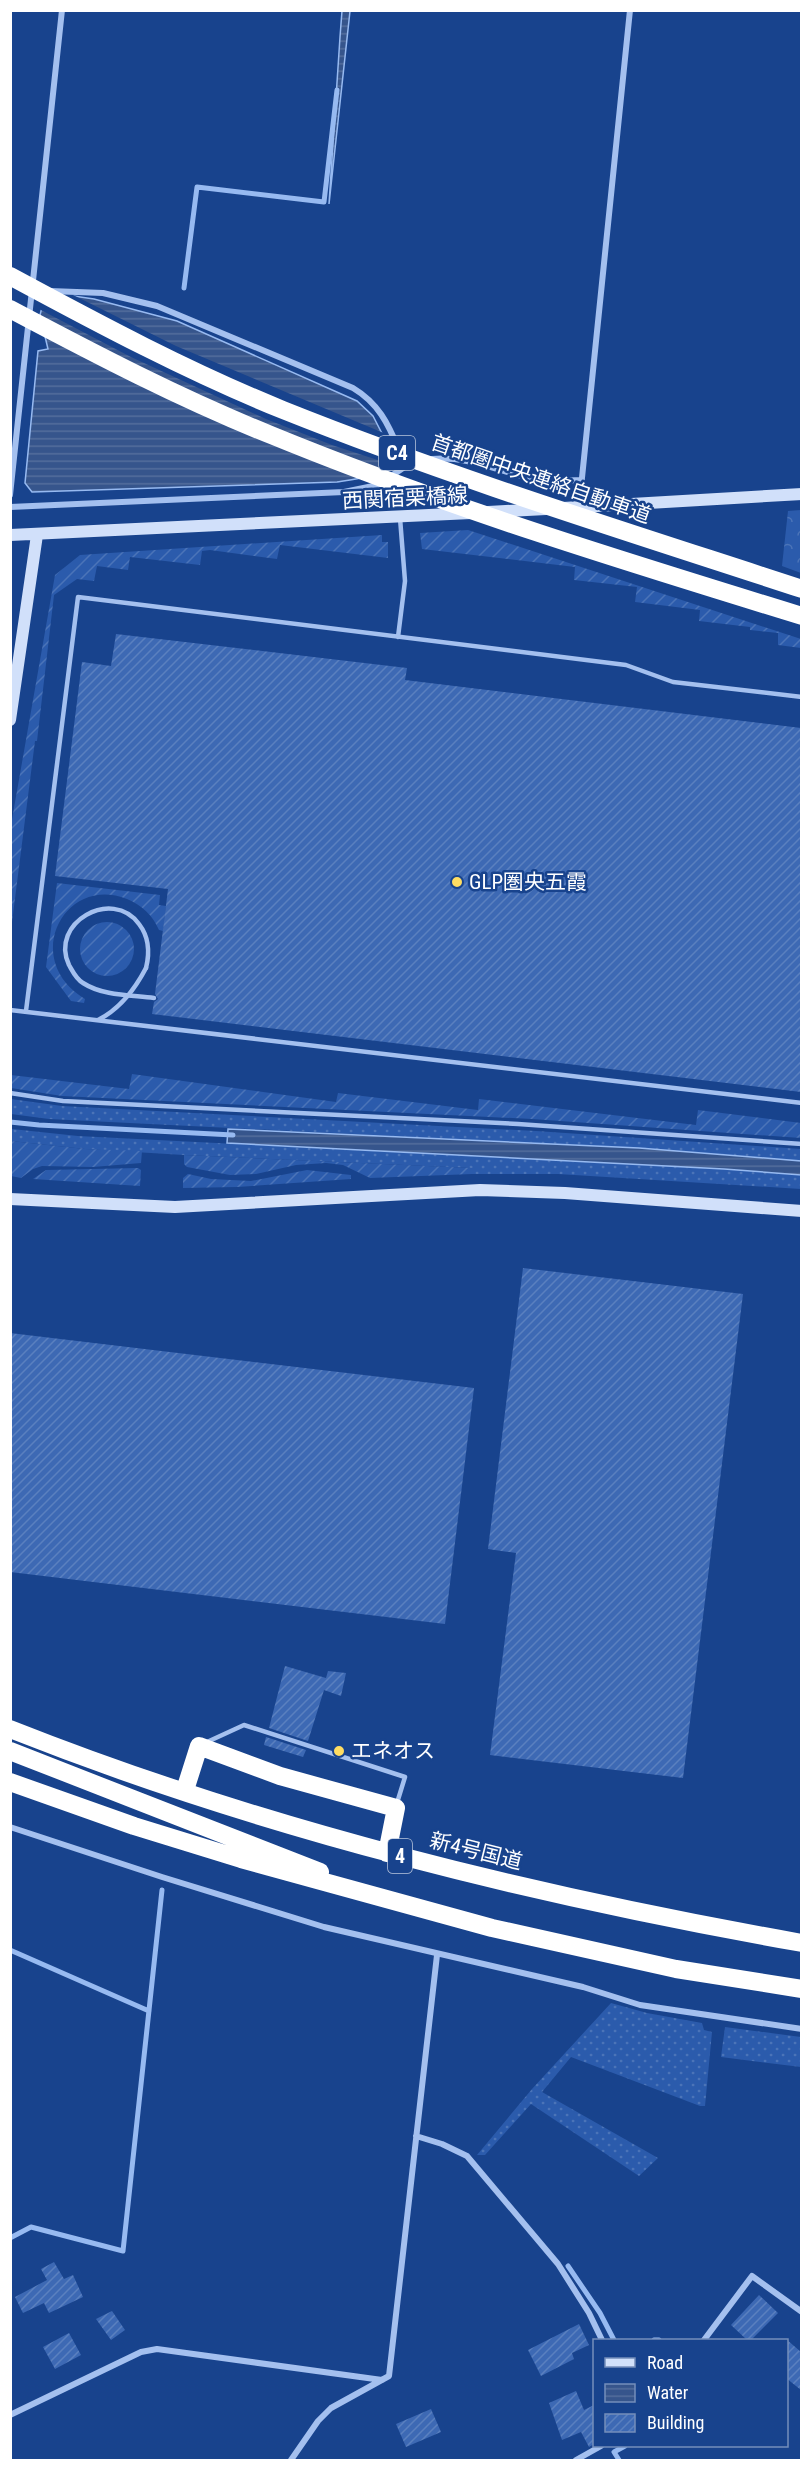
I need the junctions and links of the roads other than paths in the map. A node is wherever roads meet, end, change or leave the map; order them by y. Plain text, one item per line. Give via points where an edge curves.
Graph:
1 (62, 10) edge
2 (630, 10) edge
3 (10, 276) edge
4 (31, 291) junction
5 (15, 315) edge
6 (28, 322) junction
7 (406, 466) junction
8 (581, 480) junction
9 (801, 494) edge
10 (10, 495) edge
11 (10, 507) edge
12 (579, 507) junction
13 (400, 518) junction
14 (10, 535) edge
15 (37, 535) junction
16 (801, 589) edge
17 (801, 616) edge
18 (398, 637) junction
19 (801, 697) edge
20 (10, 720) edge
21 (154, 998) dead end
22 (10, 1010) edge
23 (26, 1011) junction
24 (99, 1020) junction
25 (10, 1093) edge
26 (801, 1103) edge
27 (801, 1144) edge
28 (10, 1199) edge
29 (801, 1211) edge
30 (10, 1729) edge
31 (199, 1746) junction
32 (10, 1751) edge
33 (10, 1782) edge
34 (185, 1790) junction
35 (396, 1808) junction
36 (10, 1827) edge
37 (387, 1853) junction
38 (376, 1897) junction
39 (797, 1942) edge
40 (437, 1955) junction
41 (801, 1989) edge
42 (801, 2029) edge
43 (416, 2136) junction
44 (801, 2312) edge
45 (602, 2339) edge
46 (705, 2339) edge
47 (382, 2380) junction
48 (10, 2415) edge
49 (598, 2447) edge
50 (291, 2460) edge
51 (576, 2460) edge

1 - 4 street
2 - 8 street
3 - 16 highway, 首都圏中央連絡自動車道 / C4, bridge via 128,339 281,409 469,480
4 - 6 street
4 - 7 street via 103,293 157,306 353,387 381,411
5 - 6 street
5 - 17 highway, C4, bridge via 269,435 459,507
6 - 10 street
7 - 8 street via 447,457 534,479
7 - 11 street via 378,485 344,492
8 - 12 street
9 - 12 street, 西関宿栗橋線
12 - 13 street, 西関宿栗橋線
13 - 15 street, 西関宿栗橋線
13 - 18 lane via 405,581
14 - 15 street, 西関宿栗橋線
15 - 20 street
18 - 19 lane via 626,665 673,682
18 - 23 lane via 78,597
21 - 24 lane, bridge via 101,991 82,983 74,974 66,958 70,930 79,919 99,909 111,908 131,916 144,932 149,951 146,968 132,991 123,1002
22 - 23 lane
23 - 24 lane
24 - 26 lane
25 - 27 lane via 63,1101 518,1124
28 - 29 street via 175,1207 480,1190 565,1192
30 - 34 highway, 新4号国道 / 4
31 - 34 highway
31 - 35 highway via 280,1776
31 - 35 lane via 244,1725 405,1776
32 - 38 highway via 289,1858
33 - 38 highway, 4 via 241,1860
34 - 37 highway, 新4号国道 / 4
35 - 37 highway
36 - 40 street via 324,1928
37 - 39 highway, 新4号国道 / 4 via 667,1919
38 - 41 highway, 4 via 592,1951
40 - 42 street via 640,2005
40 - 43 street
43 - 45 street via 467,2156 558,2264
43 - 47 street via 389,2376
44 - 46 street via 752,2276
47 - 48 street via 157,2349 141,2352
47 - 50 street via 331,2408
49 - 51 street

